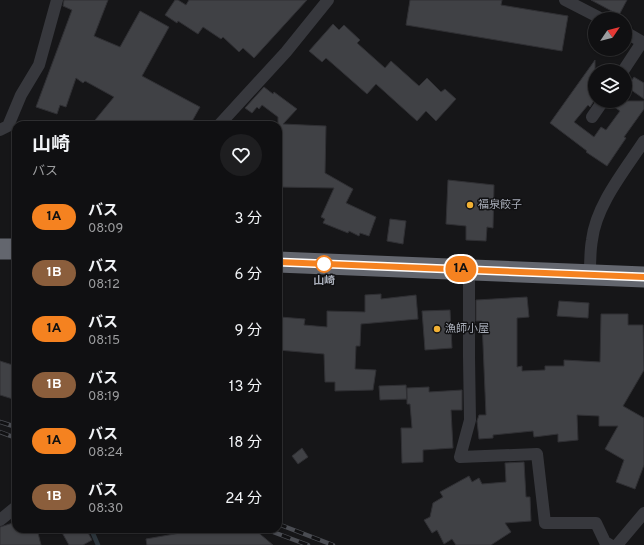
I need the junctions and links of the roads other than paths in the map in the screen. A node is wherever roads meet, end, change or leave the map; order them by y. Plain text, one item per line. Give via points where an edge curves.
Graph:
1 (57, 0) edge
2 (328, 0) edge
3 (565, 0) edge
4 (588, 12) edge
5 (632, 36) edge
6 (643, 42) edge
7 (628, 64) edge
8 (598, 108) edge
9 (592, 117) dead end
10 (223, 121) edge
11 (0, 130) edge
12 (644, 142) edge
13 (0, 249) edge
14 (12, 249) edge
15 (282, 262) edge
16 (470, 269) junction
17 (590, 274) junction
18 (644, 277) edge
19 (12, 510) edge
20 (644, 513) edge
21 (0, 520) edge
22 (610, 545) edge
23 (617, 545) edge

1 - 11 street via 39,65 21,95 8,126
2 - 10 street via 286,52
3 - 4 street
5 - 6 street
6 - 7 street
8 - 9 street
12 - 17 street via 611,192 599,216 592,239
13 - 14 highway
15 - 16 highway
16 - 17 highway
16 - 22 street via 470,420 460,457 538,454 545,523 596,523 605,542
17 - 18 highway
19 - 21 street
20 - 23 street

